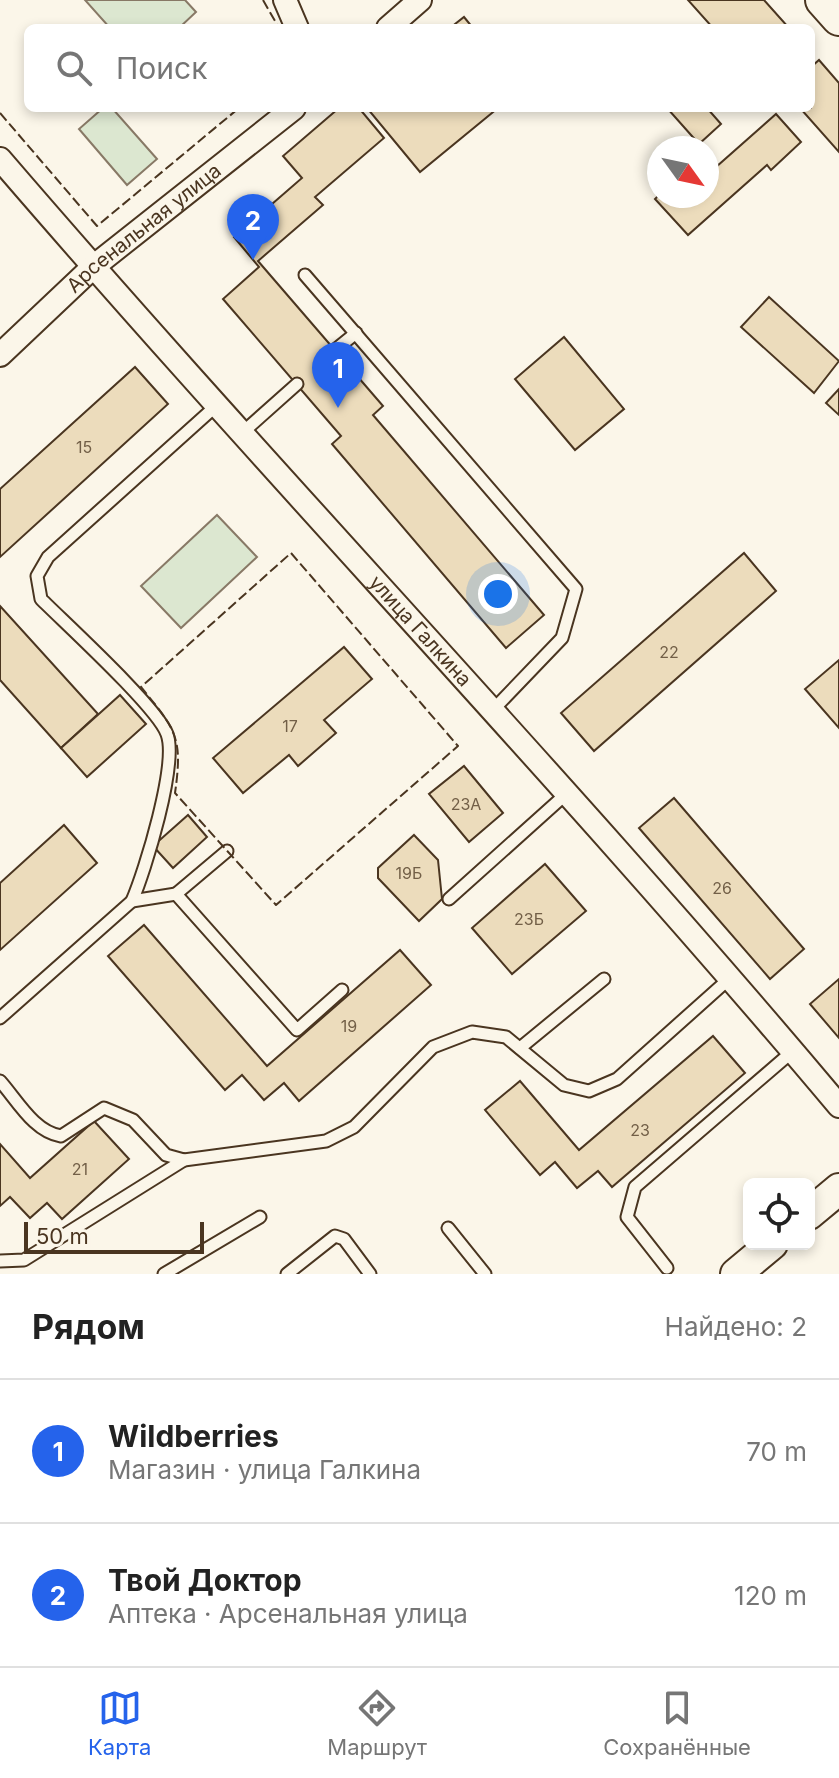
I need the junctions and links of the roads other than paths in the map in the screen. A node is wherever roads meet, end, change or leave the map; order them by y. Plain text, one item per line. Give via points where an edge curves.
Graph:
1 (420, 0) edge
2 (823, 0) edge
3 (839, 18) edge
4 (393, 24) edge
5 (289, 112) edge
6 (0, 159) edge
7 (93, 267) junction
8 (305, 275) dead end
9 (356, 333) junction
10 (335, 350) dead end
11 (0, 355) edge
12 (297, 384) dead end
13 (217, 405) junction
14 (242, 433) junction
15 (492, 711) junction
16 (566, 794) junction
17 (227, 851) dead end
18 (176, 894) junction
19 (449, 899) dead end
20 (132, 901) junction
21 (731, 977) junction
22 (604, 979) dead end
23 (342, 990) dead end
24 (0, 1018) edge
25 (520, 1048) junction
26 (793, 1051) junction
27 (0, 1081) edge
28 (839, 1106) edge
29 (184, 1160) junction
30 (839, 1189) edge
31 (815, 1209) edge
32 (260, 1217) dead end
33 (448, 1228) dead end
34 (765, 1250) edge
35 (0, 1261) edge
36 (667, 1268) dead end
37 (164, 1274) edge
38 (287, 1274) edge
39 (370, 1274) edge
40 (485, 1274) edge
41 (736, 1274) edge

1 - 4 street
2 - 3 main road
5 - 7 street, Арсенальная улица
6 - 7 street, улица Галкина
7 - 11 street, Арсенальная улица
7 - 13 street, улица Галкина
8 - 9 lane
9 - 10 lane
9 - 15 lane via 576,589 562,638
12 - 14 lane
13 - 14 street, улица Галкина
13 - 20 lane via 48,557 37,576 41,599 167,734 170,763
14 - 15 street, улица Галкина
15 - 16 street, улица Галкина
16 - 19 lane
16 - 21 street, улица Галкина
17 - 18 lane
18 - 20 lane
18 - 23 lane via 297,1030
20 - 24 lane
21 - 25 lane via 617,1079 589,1091 564,1085
21 - 26 street, улица Галкина
22 - 25 lane
25 - 29 lane via 506,1037 472,1032 433,1047 354,1127 326,1141
26 - 28 street, улица Галкина
26 - 36 lane via 635,1187 627,1217
27 - 29 lane via 50,1134 61,1136 104,1108 133,1120 166,1155
29 - 35 lane via 24,1260
30 - 31 street
32 - 37 lane
33 - 40 lane
34 - 41 street
38 - 39 lane via 335,1236 344,1239

